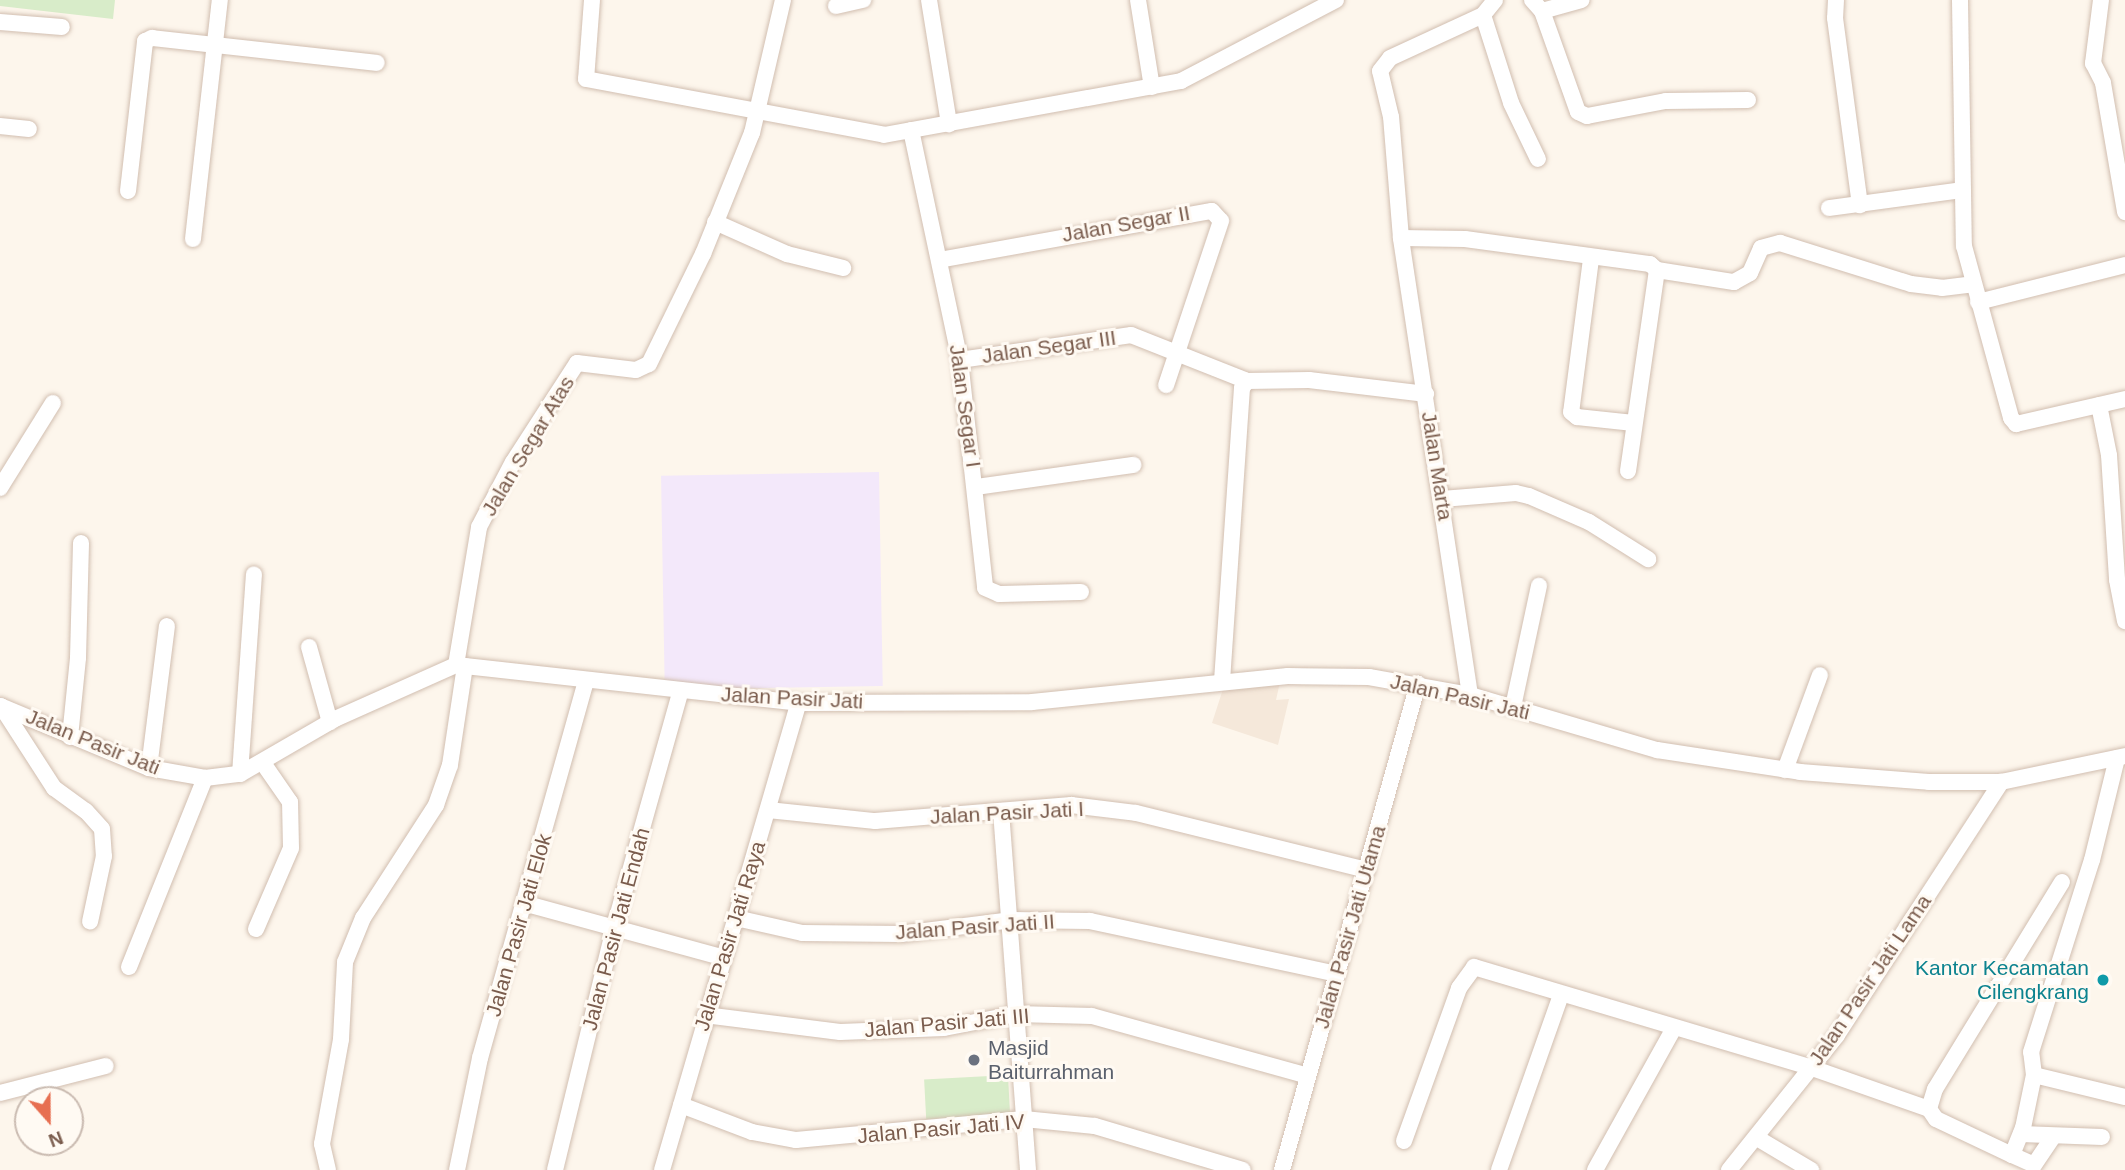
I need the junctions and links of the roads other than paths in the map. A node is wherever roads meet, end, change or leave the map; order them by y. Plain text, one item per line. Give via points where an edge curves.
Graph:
1 (220, 0) edge
2 (592, 0) edge
3 (783, 0) edge
4 (863, 0) edge
5 (929, 0) edge
6 (1138, 0) edge
7 (1336, 0) edge
8 (1495, 0) edge
9 (1582, 0) edge
10 (1836, 0) edge
11 (1960, 0) edge
12 (2101, 0) edge
13 (836, 6) dead end
14 (1537, 6) edge
15 (1483, 15) junction
16 (0, 22) edge
17 (62, 27) dead end
18 (216, 47) junction
19 (377, 63) dead end
20 (1152, 87) junction
21 (1748, 100) dead end
22 (758, 114) junction
23 (949, 124) junction
24 (0, 126) edge
25 (29, 129) dead end
26 (911, 130) junction
27 (1538, 159) dead end
28 (1963, 190) junction
29 (128, 191) dead end
30 (1860, 205) junction
31 (1829, 208) dead end
32 (2125, 212) edge
33 (715, 222) junction
34 (1401, 238) junction
35 (193, 239) dead end
36 (1591, 259) junction
37 (939, 260) junction
38 (2125, 265) edge
39 (843, 268) dead end
40 (1657, 271) junction
41 (1973, 284) junction
42 (1978, 302) junction
43 (1177, 353) junction
44 (960, 360) junction
45 (1247, 381) junction
46 (1166, 385) dead end
47 (1426, 394) junction
48 (2125, 399) edge
49 (53, 403) dead end
50 (2099, 405) junction
51 (1634, 423) junction
52 (1133, 464) dead end
53 (1628, 471) dead end
54 (976, 487) junction
55 (0, 488) edge
56 (1443, 499) junction
57 (80, 543) dead end
58 (1648, 559) dead end
59 (254, 574) dead end
60 (1539, 586) dead end
61 (1081, 592) dead end
62 (2125, 621) edge
63 (167, 626) dead end
64 (309, 647) dead end
65 (461, 665) junction
66 (1820, 675) dead end
67 (1222, 681) junction
68 (586, 682) junction
69 (1418, 684) junction
70 (681, 690) junction
71 (1470, 695) junction
72 (799, 703) junction
73 (0, 706) edge
74 (1513, 707) junction
75 (330, 722) junction
76 (70, 737) junction
77 (2121, 757) edge
78 (263, 763) junction
79 (149, 768) junction
80 (1785, 770) junction
81 (240, 774) junction
82 (205, 778) junction
83 (2001, 782) junction
84 (768, 810) junction
85 (1001, 811) junction
86 (1367, 870) junction
87 (2062, 882) dead end
88 (527, 904) junction
89 (736, 918) junction
90 (1012, 920) junction
91 (90, 922) dead end
92 (614, 928) junction
93 (256, 929) dead end
94 (724, 958) junction
95 (129, 967) dead end
96 (1337, 974) junction
97 (1561, 995) junction
98 (1016, 1014) junction
99 (705, 1015) junction
100 (1673, 1030) junction
101 (106, 1066) dead end
102 (1812, 1068) junction
103 (2034, 1075) junction
104 (1308, 1076) junction
105 (0, 1093) edge
106 (2125, 1097) edge
107 (681, 1105) junction
108 (1929, 1109) junction
109 (1024, 1119) junction
110 (2021, 1134) junction
111 (1757, 1138) junction
112 (2052, 1138) junction
113 (2102, 1138) dead end
114 (1404, 1141) dead end
115 (2012, 1155) junction
116 (328, 1170) edge
117 (457, 1170) edge
118 (555, 1170) edge
119 (662, 1170) edge
120 (1028, 1170) edge
121 (1243, 1170) edge
122 (1282, 1170) edge
123 (1499, 1170) edge
124 (1595, 1170) edge
125 (1729, 1170) edge
126 (1808, 1170) edge

1 - 18 street
2 - 22 street via 586,79
3 - 22 street, Jalan Segar Atas via 775,20
4 - 13 street
5 - 23 street
6 - 20 street
7 - 20 street via 1181,80
8 - 15 street
9 - 14 street
10 - 30 street
11 - 28 street
12 - 32 street via 2092,63 2103,83
14 - 21 street via 1578,112 1587,117 1666,101
15 - 27 street via 1511,103
15 - 34 street, Jalan Marta via 1390,58 1380,71 1391,117
16 - 17 street
18 - 19 street
18 - 29 street via 152,38 145,41
18 - 35 street
20 - 23 street
22 - 26 street via 884,135
22 - 33 street, Jalan Segar Atas
23 - 26 street
24 - 25 street
26 - 37 street, Jalan Segar I
28 - 30 street
28 - 41 street via 1964,246
30 - 31 street
33 - 39 street via 787,254
33 - 65 street, Jalan Segar Atas via 649,364 636,370 577,363 513,462 479,527
34 - 36 street via 1465,239
34 - 47 street, Jalan Marta
36 - 40 street via 1650,264
36 - 51 street via 1571,412 1577,417
37 - 43 street, Jalan Segar II via 1212,211 1221,221
37 - 44 street, Jalan Segar I
38 - 42 street
40 - 41 street via 1734,282 1750,273 1766,246 1911,284 1942,288
40 - 51 street
41 - 42 street
42 - 50 street via 2013,423
43 - 44 street, Jalan Segar III via 1131,335
43 - 45 street, Jalan Segar III
43 - 46 street, Jalan Segar II
44 - 54 street, Jalan Segar I
45 - 47 street via 1310,380
45 - 67 street via 1242,388
47 - 56 street, Jalan Marta
48 - 50 street
49 - 55 street
50 - 62 street via 2109,455 2117,580
51 - 53 street
52 - 54 street
54 - 61 street, Jalan Segar I via 985,588 999,594
56 - 58 street via 1529,496 1589,522
56 - 71 street, Jalan Marta
57 - 76 street via 78,658
59 - 81 street
60 - 74 street
63 - 79 street
64 - 75 street
65 - 68 street, Jalan Pasir Jati
65 - 75 street, Jalan Pasir Jati
65 - 116 street via 450,765 436,805 363,918 345,962 341,1040 322,1144
66 - 80 street
67 - 69 street, Jalan Pasir Jati via 1370,677
67 - 72 street, Jalan Pasir Jati via 1032,702
68 - 70 street, Jalan Pasir Jati
68 - 88 street, Jalan Pasir Jati Elok
69 - 71 street, Jalan Pasir Jati
69 - 86 street, Jalan Pasir Jati Utama
70 - 72 street, Jalan Pasir Jati
70 - 92 street, Jalan Pasir Jati Endah
71 - 74 street, Jalan Pasir Jati
72 - 84 street, Jalan Pasir Jati Raya
73 - 76 street, Jalan Pasir Jati
73 - 91 street via 54,788 102,829 104,856
74 - 80 street, Jalan Pasir Jati via 1657,750
75 - 78 street, Jalan Pasir Jati
76 - 79 street, Jalan Pasir Jati
77 - 83 street
77 - 103 street via 2031,1052
78 - 81 street, Jalan Pasir Jati
78 - 93 street via 290,802 291,848
79 - 82 street, Jalan Pasir Jati
80 - 83 street via 1929,782
81 - 82 street, Jalan Pasir Jati
82 - 95 street
83 - 102 street, Jalan Pasir Jati Lama
84 - 85 street, Jalan Pasir Jati I via 875,821
84 - 89 street, Jalan Pasir Jati Raya
85 - 86 street, Jalan Pasir Jati I via 1071,805 1136,813
85 - 90 street
86 - 96 street, Jalan Pasir Jati Utama
87 - 108 street via 1935,1089
88 - 92 street
88 - 117 street, Jalan Pasir Jati Elok via 480,1058
89 - 90 street, Jalan Pasir Jati II via 815,933 901,934
89 - 94 street, Jalan Pasir Jati Raya
90 - 96 street, Jalan Pasir Jati II via 1090,921
90 - 98 street
92 - 94 street
92 - 118 street, Jalan Pasir Jati Endah
94 - 99 street, Jalan Pasir Jati Raya
96 - 104 street, Jalan Pasir Jati Utama
97 - 100 street
97 - 114 street via 1489,968 1474,967 1460,988
97 - 123 street
98 - 99 street, Jalan Pasir Jati III via 944,1028 840,1032
98 - 104 street, Jalan Pasir Jati III via 1092,1016
98 - 109 street
99 - 107 street, Jalan Pasir Jati Raya
100 - 102 street
100 - 124 street
101 - 105 street
102 - 108 street
102 - 111 street, Jalan Pasir Jati Lama
103 - 106 street
103 - 110 street
104 - 122 street, Jalan Pasir Jati Utama
107 - 109 street, Jalan Pasir Jati IV via 752,1132 796,1140
107 - 119 street, Jalan Pasir Jati Raya
108 - 115 street via 1936,1119
109 - 120 street
109 - 121 street, Jalan Pasir Jati IV via 1095,1126
110 - 112 street
110 - 115 street
111 - 125 street, Jalan Pasir Jati Lama
111 - 126 street
112 - 113 street
112 - 115 street via 2034,1166

